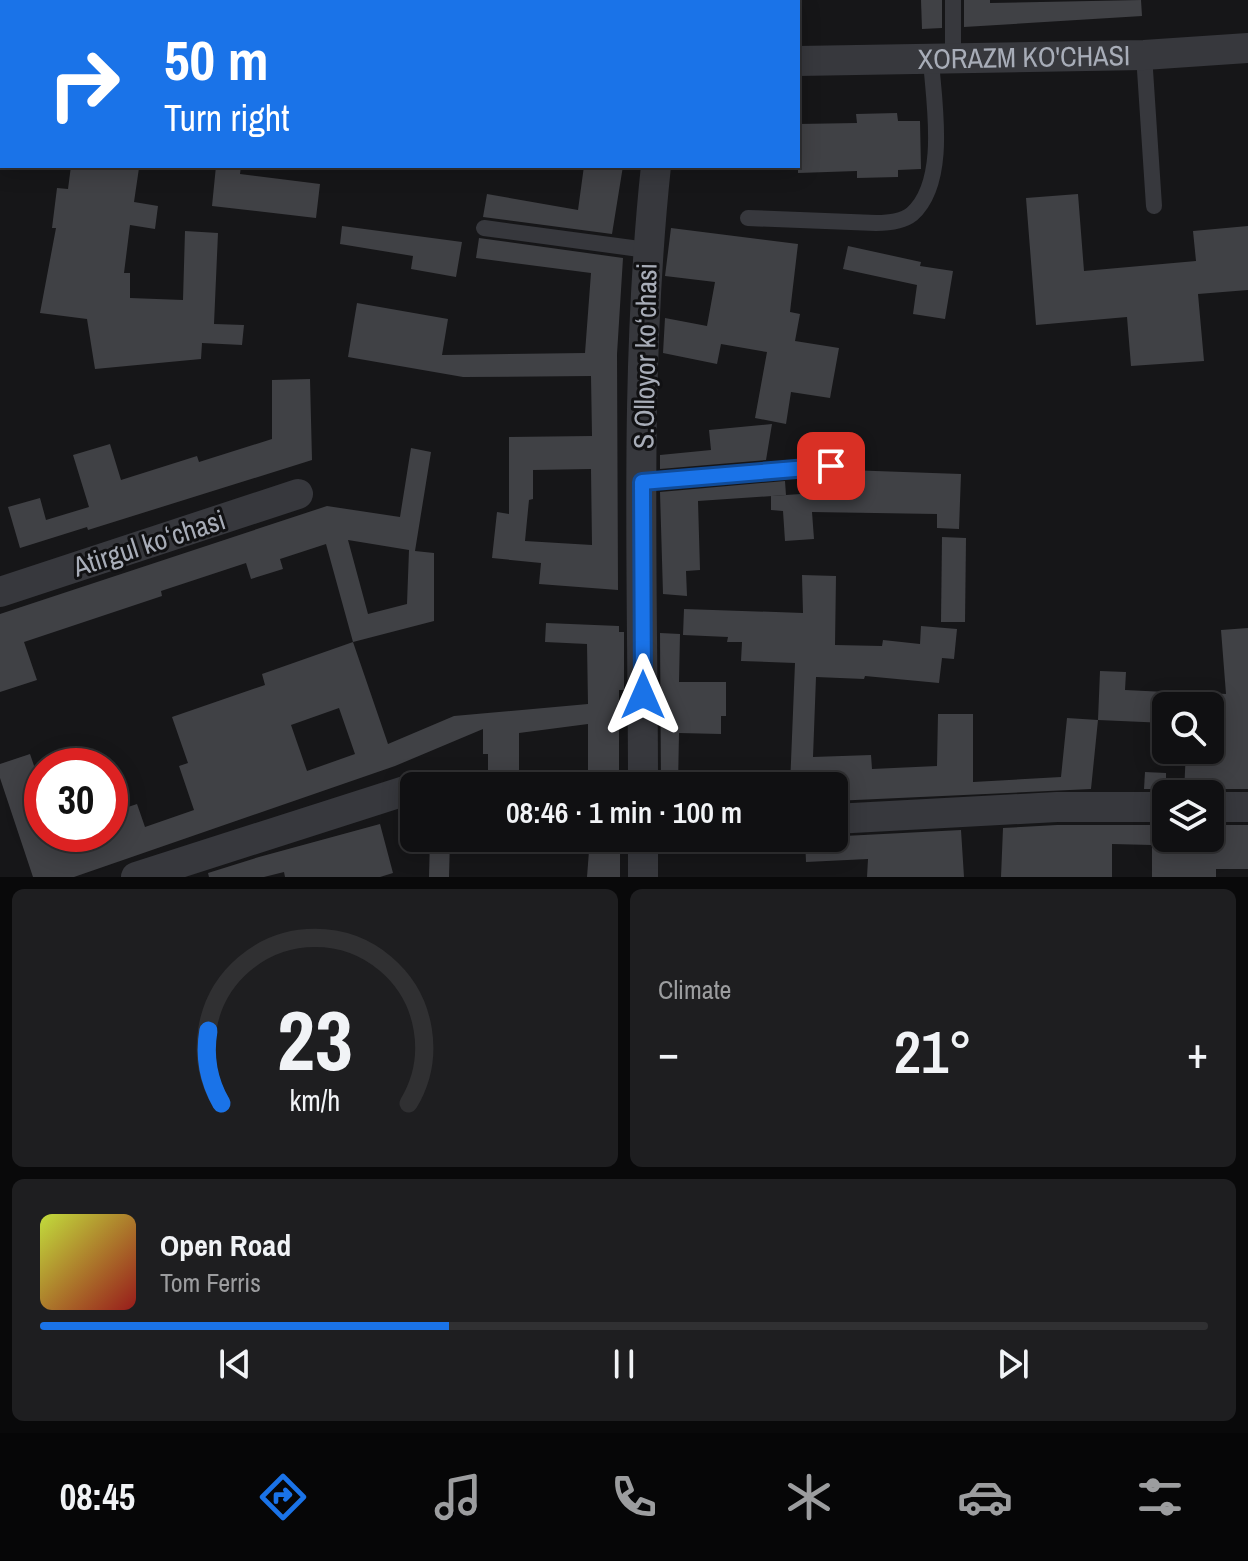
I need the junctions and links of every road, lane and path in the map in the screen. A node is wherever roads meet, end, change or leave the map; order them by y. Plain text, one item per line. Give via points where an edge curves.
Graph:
1 (953, 0) edge
2 (1248, 48) edge
3 (1144, 55) junction
4 (942, 60) junction
5 (800, 61) edge
6 (656, 168) edge
7 (1154, 206) dead end
8 (748, 218) dead end
9 (484, 228) dead end
10 (647, 250) junction
11 (831, 466) dead end
12 (642, 482) junction
13 (298, 494) dead end
14 (0, 592) edge
15 (643, 772) edge
16 (400, 793) edge
17 (1152, 807) edge
18 (1224, 807) edge
19 (1248, 807) edge
20 (848, 818) edge
21 (643, 852) edge
22 (136, 877) edge
23 (643, 877) edge

1 - 4 lane
2 - 3 street, XORAZM KO'CHASI
3 - 4 street, XORAZM KO'CHASI
3 - 7 lane
4 - 5 street, XORAZM KO'CHASI
4 - 8 lane via 928,190 912,214 894,223
6 - 10 street, S.Olloyor koʻchasi
9 - 10 lane
10 - 12 street, S.Olloyor koʻchasi
11 - 12 lane
12 - 15 street, S.Olloyor koʻchasi
13 - 14 street, Atirgul koʻchasi
16 - 22 street
17 - 20 street
18 - 19 street
21 - 23 street

